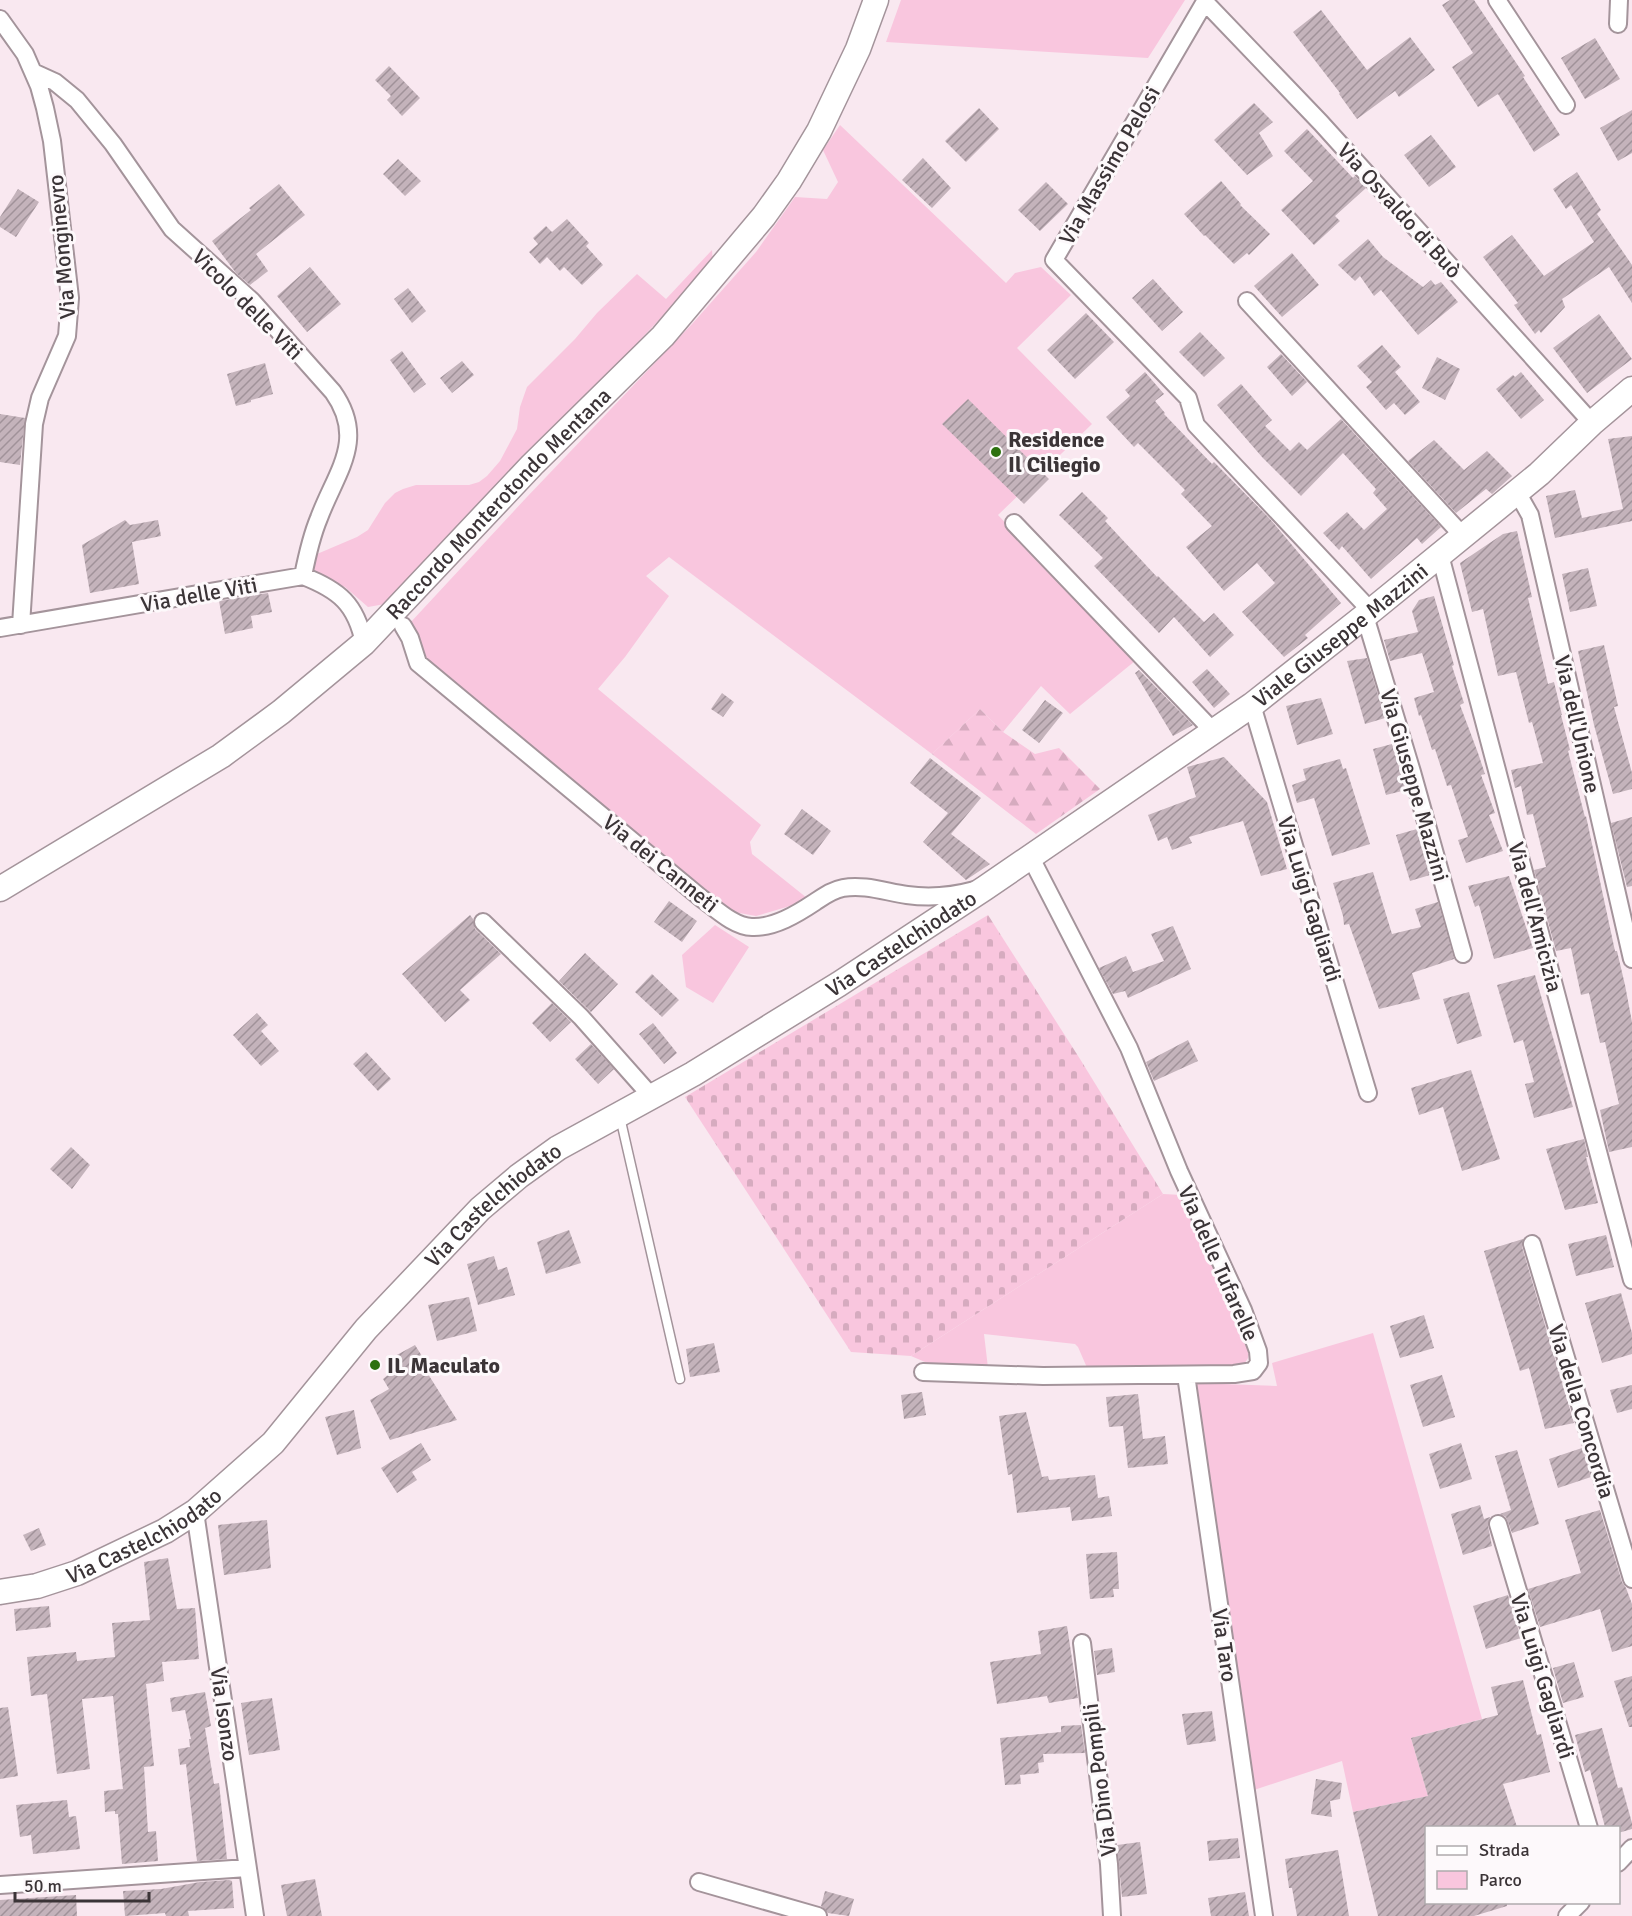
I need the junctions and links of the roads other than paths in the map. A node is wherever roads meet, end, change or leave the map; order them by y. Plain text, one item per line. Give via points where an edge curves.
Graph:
1 (876, 0) edge
2 (1497, 0) edge
3 (1619, 0) edge
4 (1205, 1) edge
5 (0, 18) edge
6 (1618, 24) dead end
7 (33, 72) junction
8 (1566, 105) dead end
9 (1247, 301) dead end
10 (1632, 389) edge
11 (1592, 423) junction
12 (1517, 492) junction
13 (1014, 523) dead end
14 (1463, 536) junction
15 (1440, 555) junction
16 (303, 576) junction
17 (1368, 614) junction
18 (21, 625) junction
19 (403, 626) dead end
20 (0, 628) edge
21 (364, 643) junction
22 (1252, 705) junction
23 (1214, 732) junction
24 (1030, 856) junction
25 (985, 888) junction
26 (0, 889) edge
27 (483, 922) dead end
28 (1463, 954) dead end
29 (1632, 959) edge
30 (1368, 1093) dead end
31 (652, 1097) junction
32 (620, 1114) junction
33 (1532, 1244) dead end
34 (1632, 1280) edge
35 (923, 1372) dead end
36 (1185, 1375) junction
37 (680, 1379) dead end
38 (195, 1512) junction
39 (1498, 1524) dead end
40 (1632, 1579) edge
41 (0, 1592) edge
42 (1082, 1643) dead end
43 (1589, 1826) edge
44 (1632, 1848) edge
45 (1620, 1861) edge
46 (248, 1868) junction
47 (699, 1882) dead end
48 (0, 1885) edge
49 (1579, 1904) edge
50 (255, 1916) edge
51 (818, 1916) edge
52 (1112, 1916) edge
53 (1264, 1916) edge
54 (1567, 1916) edge

1 - 21 street, Raccordo Monterotondo Mentana via 828,112 764,216 663,336 532,465
2 - 8 street
3 - 6 street
4 - 11 street, Via Osvaldo di Buò via 1321,123
4 - 17 street, Via Massimo Pelosi via 1054,260 1188,398 1196,425
5 - 7 street, Via Monginevro
7 - 16 street, Vicolo delle Viti via 62,88 82,106 172,229 252,301 341,404 348,424 348,448 316,525
7 - 18 street, Via Monginevro via 51,132 71,308 67,336 40,398 34,424
9 - 14 street
10 - 11 street, Viale Giuseppe Mazzini
11 - 12 street, Viale Giuseppe Mazzini
12 - 14 street, Viale Giuseppe Mazzini
12 - 29 street, Via dell'Unione via 1530,515
13 - 23 street
14 - 15 street, Viale Giuseppe Mazzini
15 - 17 street, Viale Giuseppe Mazzini
15 - 34 street, Via dell'Amicizia
16 - 18 street, Via delle Viti
16 - 21 street via 328,586 344,599 358,620
17 - 22 street, Viale Giuseppe Mazzini
17 - 28 street, Via Giuseppe Mazzini
18 - 20 street, Via delle Viti
19 - 25 street, Via dei Canneti via 418,663 701,898 740,924 756,927 777,922 846,887 921,896
21 - 26 street, Raccordo Monterotondo Mentana via 221,756
22 - 23 street, Viale Giuseppe Mazzini
22 - 30 street, Via Luigi Gagliardi
23 - 24 street, Viale Giuseppe Mazzini
24 - 25 street, Via Castelchiodato
24 - 36 street, Via delle Tufarelle via 1129,1048 1258,1351 1259,1363 1253,1371
25 - 31 street, Via Castelchiodato via 839,984
27 - 31 street via 581,1017
31 - 32 street, Via Castelchiodato
32 - 37 lane
32 - 38 street, Via Castelchiodato via 543,1158 480,1209 366,1329 286,1429
33 - 40 street, Via della Concordia
35 - 36 street, Via delle Tufarelle
36 - 53 street, Via Taro
38 - 41 street, Via Castelchiodato via 165,1531 77,1573 38,1586
38 - 46 street, Via Isonzo
39 - 43 street, Via Luigi Gagliardi
42 - 52 street, Via Dino Pompili
44 - 45 street
46 - 48 street
46 - 50 street, Via Isonzo
47 - 51 street
49 - 54 street

